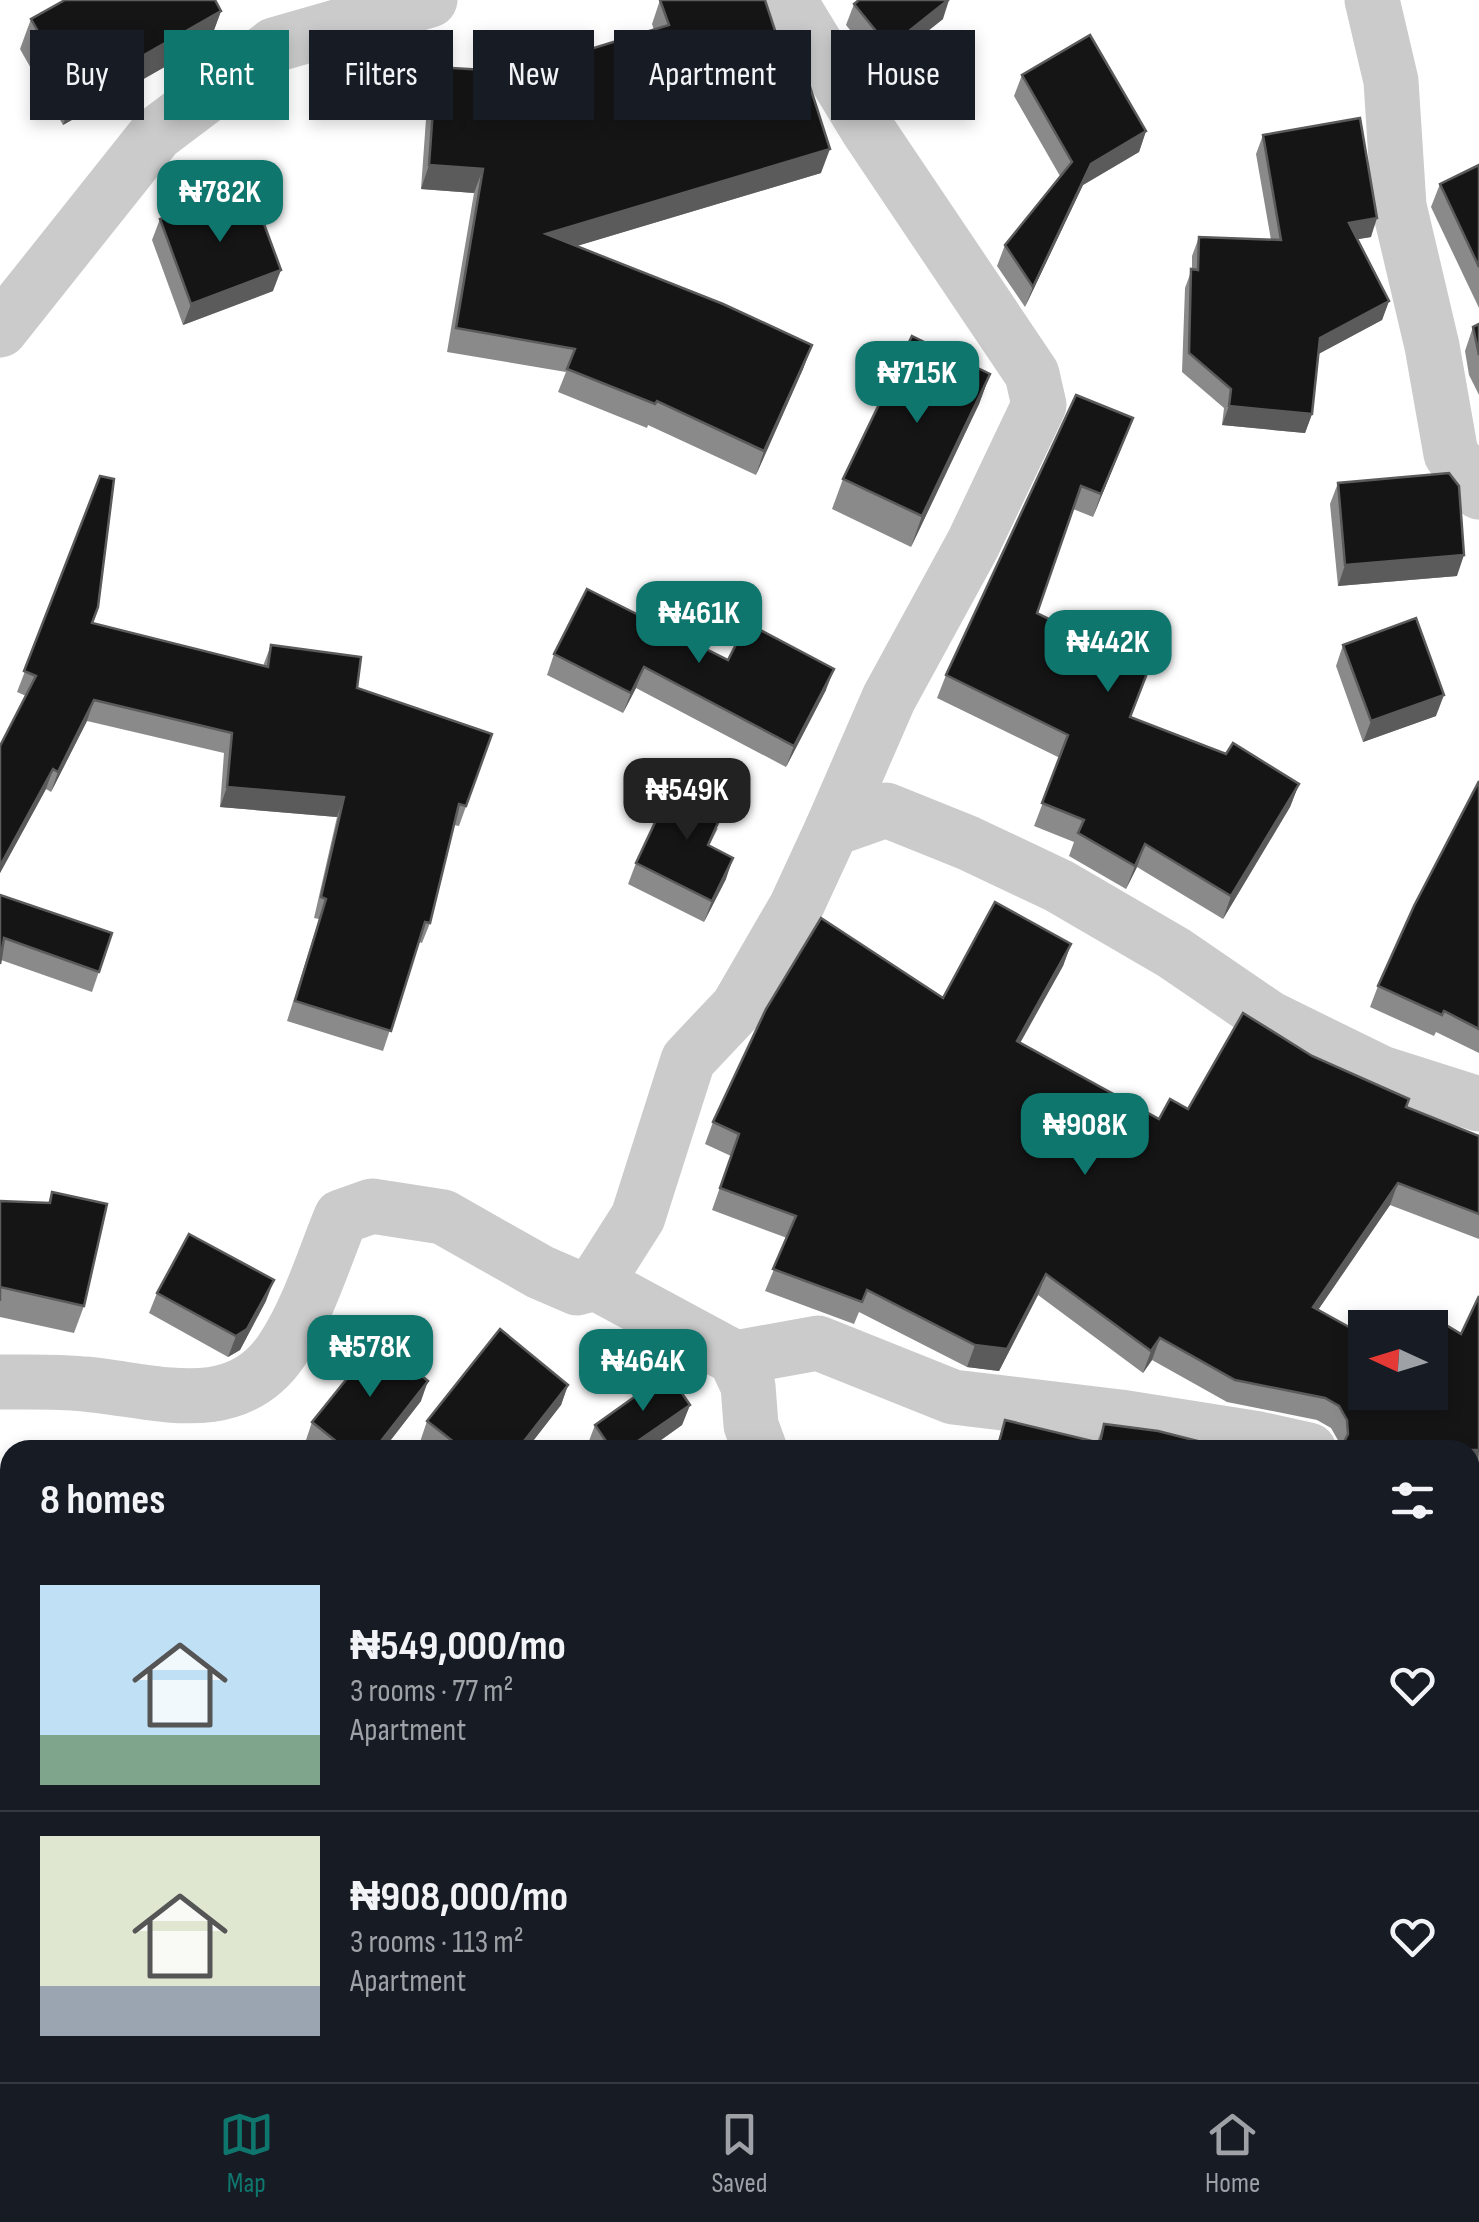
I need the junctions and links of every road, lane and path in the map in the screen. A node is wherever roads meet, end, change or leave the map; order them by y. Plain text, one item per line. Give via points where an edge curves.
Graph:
1 (430, 0) edge
2 (789, 0) edge
3 (1372, 0) edge
4 (286, 22) edge
5 (0, 330) edge
6 (1479, 492) edge
7 (832, 828) junction
8 (1479, 1104) edge
9 (596, 1284) junction
10 (735, 1358) junction
11 (0, 1382) edge
12 (756, 1440) edge
13 (1267, 1440) edge

1 - 4 street
2 - 7 street via 1032,374 1039,406 889,698
3 - 6 street via 1390,81 1399,206 1451,454
4 - 5 street via 156,134
7 - 8 street via 886,810 968,843 1174,953 1269,1018 1382,1073
7 - 9 street via 796,907 738,1006 688,1060 638,1217
9 - 10 street
9 - 11 street via 576,1288 443,1217 372,1206 340,1217 281,1352 241,1390 188,1398 83,1384
10 - 12 street via 748,1386
10 - 13 street via 818,1344 953,1397

